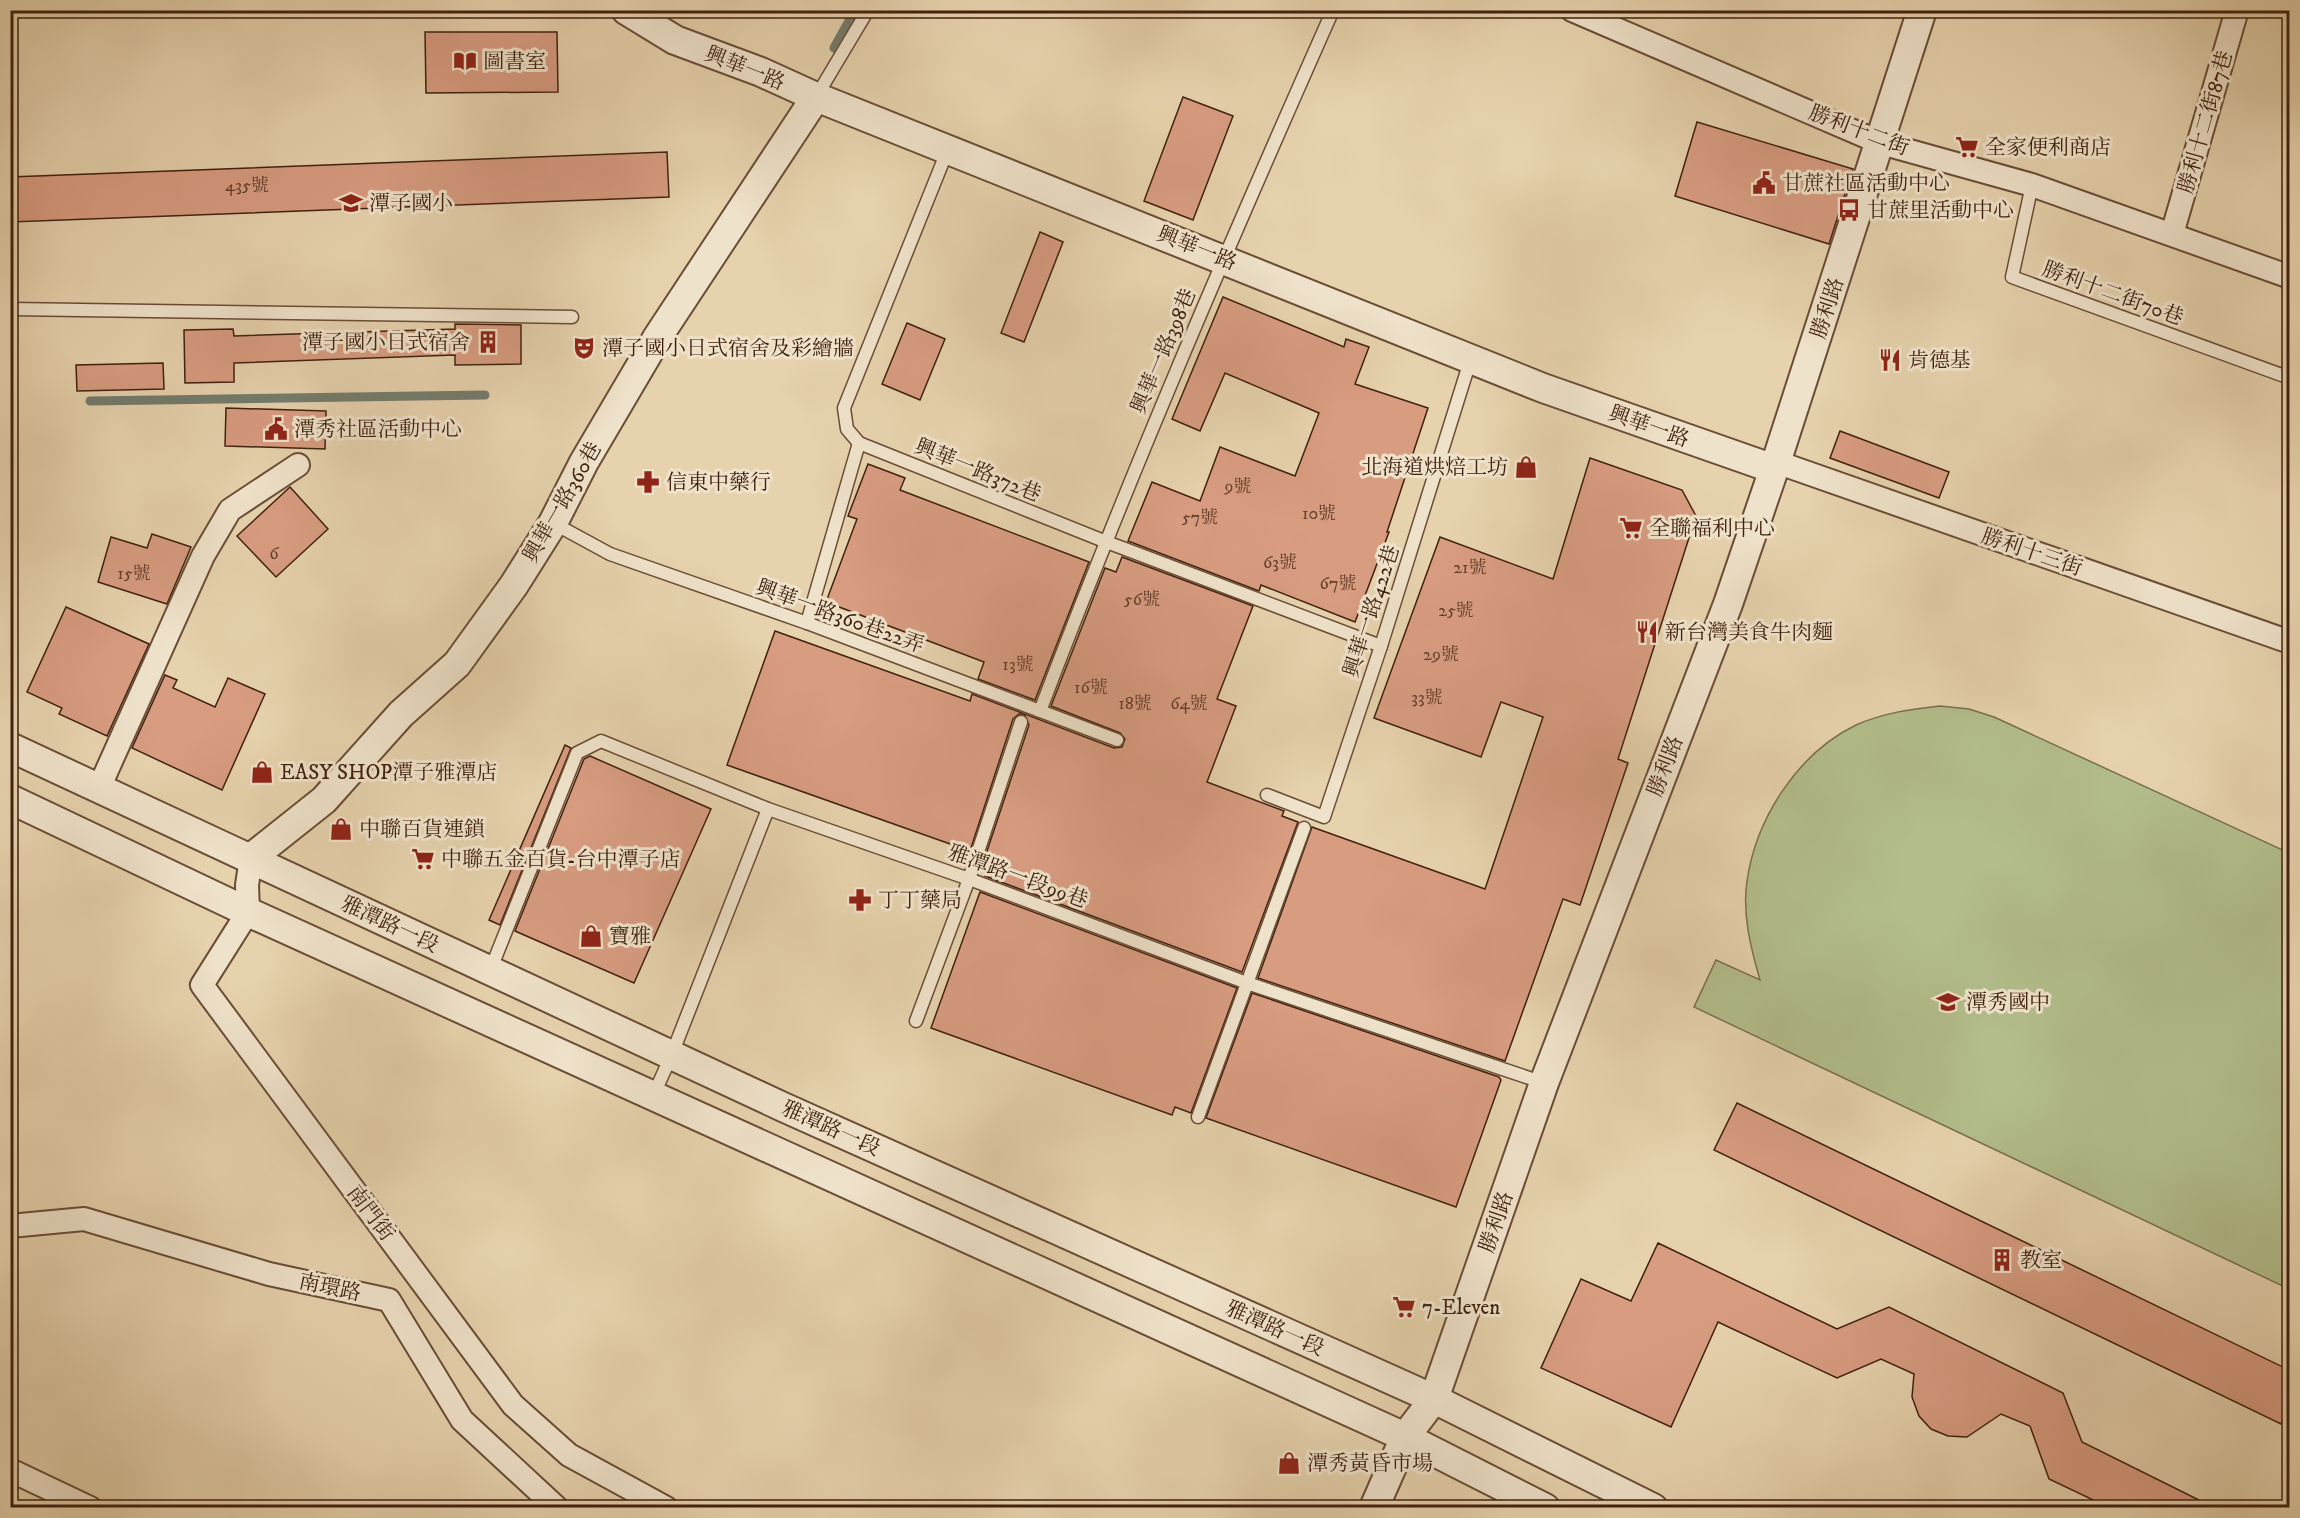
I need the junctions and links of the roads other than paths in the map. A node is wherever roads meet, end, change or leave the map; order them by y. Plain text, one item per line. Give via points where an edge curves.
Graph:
1 (626, 10) edge
2 (868, 10) edge
3 (1332, 10) edge
4 (1922, 10) edge
5 (2237, 10) edge
6 (1577, 11) edge
7 (816, 98) junction
8 (1881, 143) junction
9 (948, 149) junction
10 (2032, 185) junction
11 (2172, 234) junction
12 (1223, 258) junction
13 (2289, 277) edge
14 (10, 309) edge
15 (572, 317) dead end
16 (1471, 357) junction
17 (2289, 378) edge
18 (859, 443) junction
19 (298, 465) dead end
20 (1774, 469) junction
21 (553, 523) junction
22 (1104, 542) junction
23 (807, 623) junction
24 (2289, 642) edge
25 (1381, 646) junction
26 (1040, 711) junction
27 (1021, 722) dead end
28 (1117, 741) dead end
29 (15, 744) edge
30 (99, 788) junction
31 (1267, 795) dead end
32 (10, 799) edge
33 (768, 809) junction
34 (1304, 828) dead end
35 (250, 858) junction
36 (969, 879) junction
37 (248, 912) junction
38 (490, 971) junction
39 (1247, 982) junction
40 (916, 1021) dead end
41 (672, 1054) junction
42 (1544, 1083) junction
43 (654, 1094) junction
44 (1198, 1116) dead end
45 (10, 1226) edge
46 (1434, 1399) junction
47 (1405, 1437) junction
48 (10, 1470) edge
49 (90, 1508) edge
50 (557, 1508) edge
51 (666, 1508) edge
52 (1374, 1508) edge
53 (1545, 1508) edge
54 (1653, 1508) edge

1 - 7 street, 興華一路 via 675,40 761,72
2 - 7 lane
3 - 12 lane, 興華一路398巷
4 - 8 street, 勝利路
5 - 11 street, 勝利十二街87巷
6 - 8 street, 勝利十二街
7 - 9 street, 興華一路
7 - 21 street, 興華一路360巷 via 657,338
8 - 10 street, 勝利十二街
8 - 20 street, 勝利路
9 - 12 street, 興華一路
9 - 18 lane via 844,408 847,429
10 - 11 street, 勝利十二街
10 - 17 lane, 勝利十二街70巷 via 2012,277
11 - 13 street, 勝利十二街
12 - 16 street, 興華一路
12 - 22 lane, 興華一路398巷
14 - 15 lane
16 - 20 street, 興華一路 via 1543,388
16 - 25 lane, 興華一路422巷
18 - 22 lane, 興華一路372巷
18 - 23 lane
19 - 30 street via 230,510 203,556
20 - 24 street, 勝利十三街 via 1785,465
20 - 42 street, 勝利路 via 1728,604
21 - 23 lane, 興華一路360巷22弄 via 610,554
21 - 35 street, 興華一路360巷 via 457,664 401,714 324,800
22 - 25 lane, 興華一路372巷
22 - 26 lane, 興華一路398巷
23 - 26 lane, 興華一路360巷22弄
25 - 31 lane, 興華一路422巷 via 1324,816
26 - 28 lane, 興華一路360巷22弄
27 - 36 lane
29 - 30 street, 雅潭路一段
30 - 35 street, 雅潭路一段
32 - 37 street, 雅潭路一段
33 - 36 lane, 雅潭路一段99巷
33 - 38 lane, 雅潭路一段99巷 via 601,741 577,753
33 - 41 lane
34 - 39 lane
35 - 37 street
35 - 38 street, 雅潭路一段
36 - 39 lane, 雅潭路一段99巷
36 - 40 lane
37 - 43 street, 雅潭路一段
37 - 51 street, 南門街 via 202,985 513,1405 569,1455
38 - 41 street, 雅潭路一段
39 - 42 lane, 雅潭路一段99巷
39 - 44 lane
41 - 43 lane
41 - 46 street, 雅潭路一段
42 - 46 street, 勝利路
43 - 47 street, 雅潭路一段
45 - 50 street, 南環路 via 84,1219 268,1274 389,1300 462,1420
46 - 47 street, 勝利路
46 - 54 street, 雅潭路一段
47 - 52 street, 勝利路
47 - 53 street, 雅潭路一段
48 - 49 street

